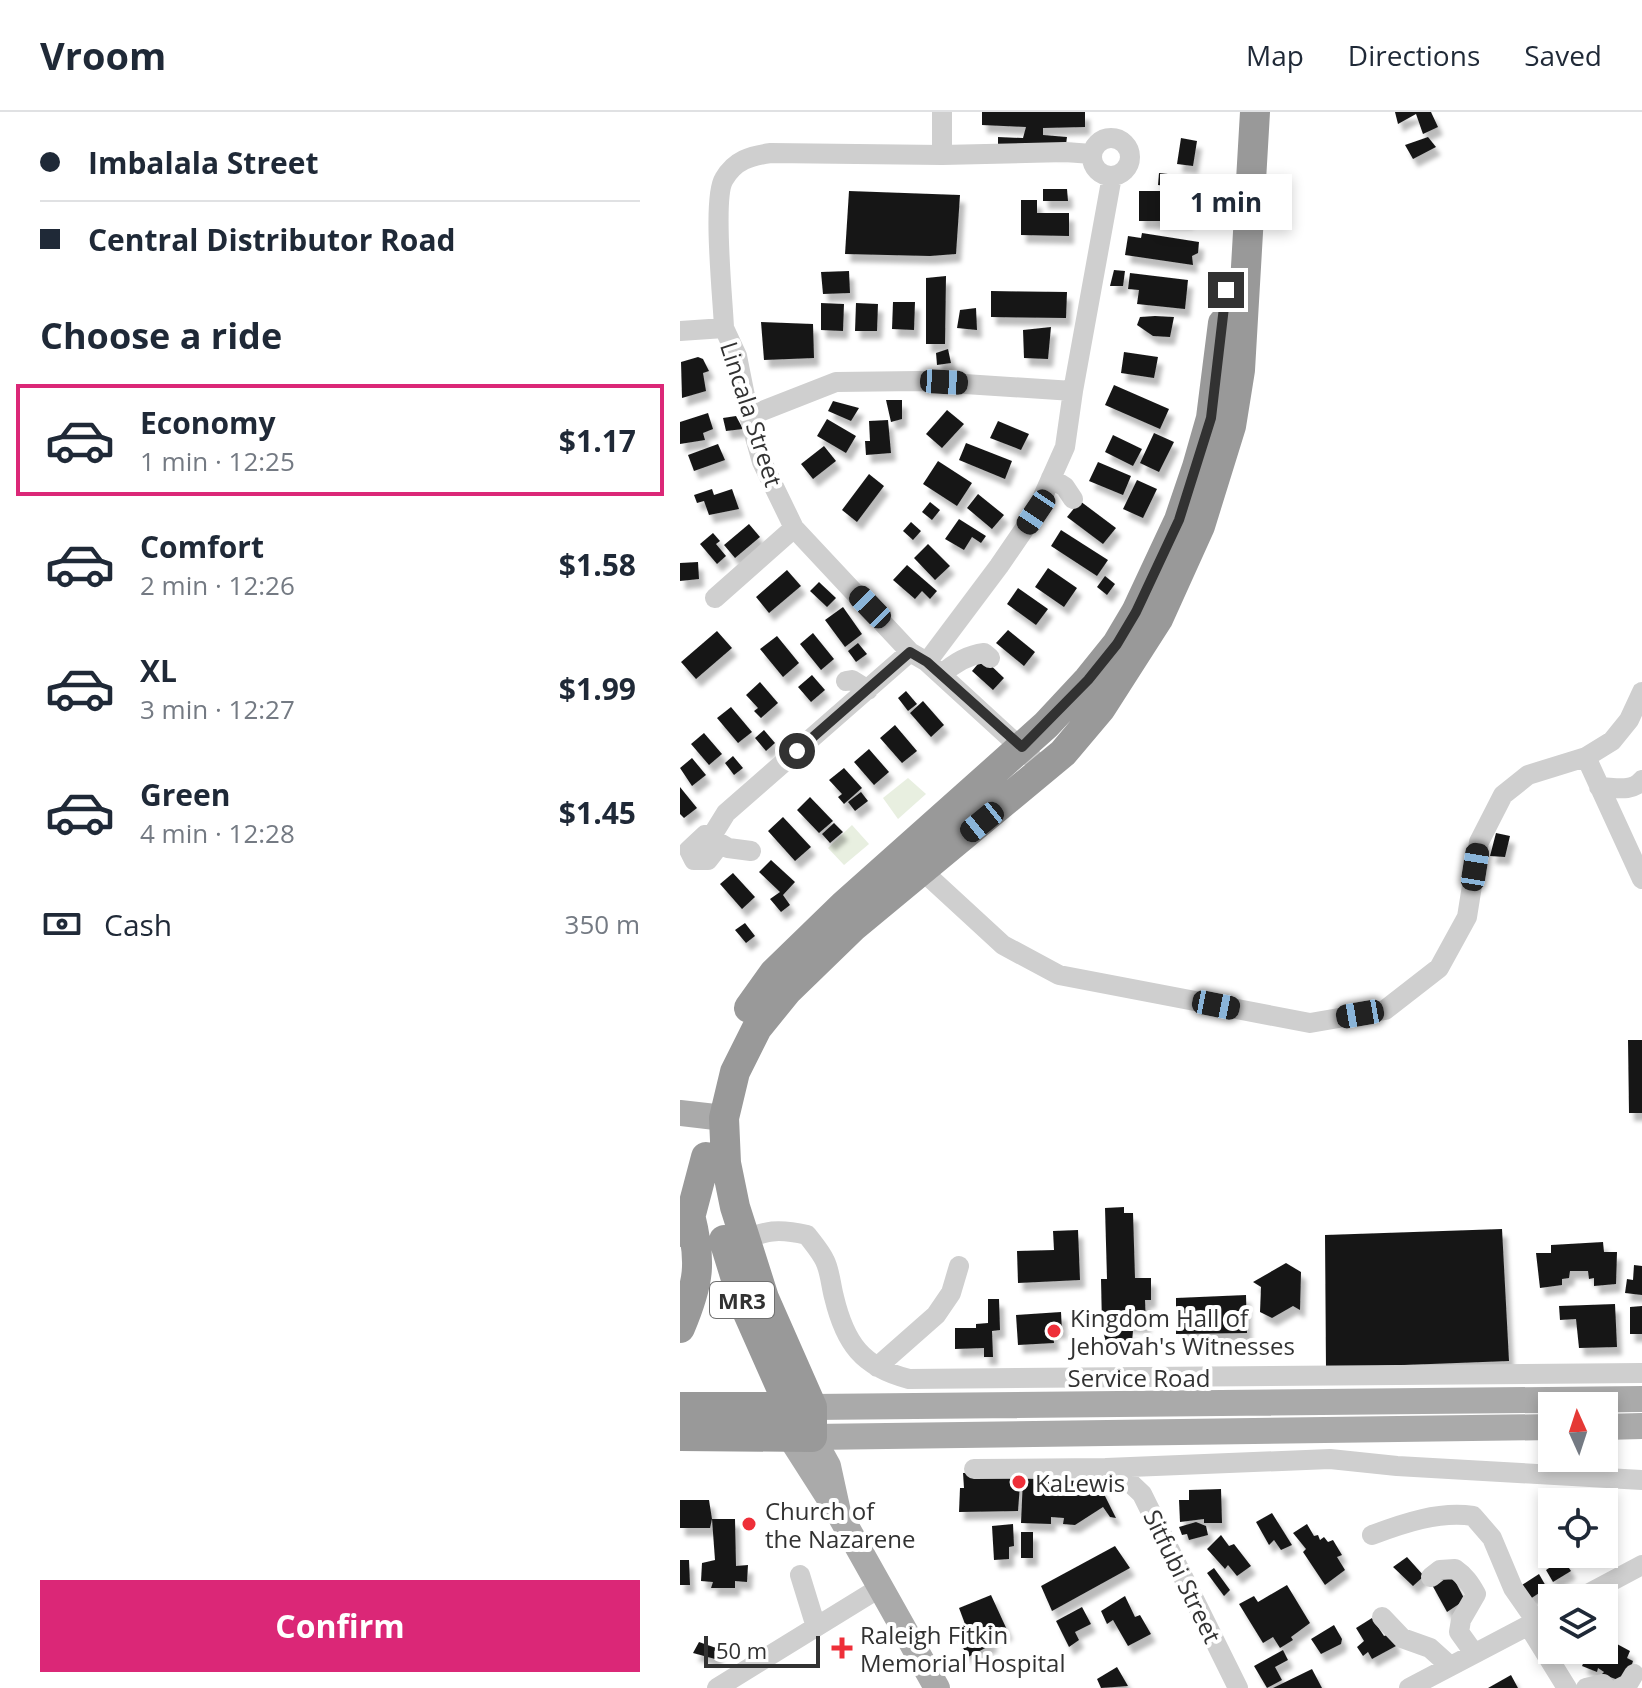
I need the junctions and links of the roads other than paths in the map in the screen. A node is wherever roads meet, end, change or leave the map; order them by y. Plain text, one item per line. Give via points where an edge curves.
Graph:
1 (942, 112) edge
2 (1236, 112) edge
3 (1255, 112) edge
4 (1092, 154) junction
5 (942, 155) junction
6 (1112, 176) junction
7 (724, 328) junction
8 (680, 331) edge
9 (1073, 391) junction
10 (749, 416) junction
11 (1054, 472) junction
12 (1073, 489) dead end
13 (794, 528) junction
14 (715, 598) dead end
15 (990, 658) dead end
16 (926, 663) junction
17 (846, 681) dead end
18 (868, 690) junction
19 (1642, 692) edge
20 (1022, 747) junction
21 (1586, 757) junction
22 (1044, 769) junction
23 (1642, 780) edge
24 (1599, 787) junction
25 (751, 851) dead end
26 (913, 862) junction
27 (1642, 879) edge
28 (703, 1116) edge
29 (706, 1157) junction
30 (690, 1215) junction
31 (736, 1242) junction
32 (680, 1249) edge
33 (959, 1266) dead end
34 (680, 1328) edge
35 (877, 1367) junction
36 (1642, 1373) edge
37 (1642, 1399) edge
38 (680, 1407) edge
39 (801, 1422) junction
40 (1642, 1426) edge
41 (1538, 1427) edge
42 (1618, 1427) edge
43 (680, 1436) edge
44 (1106, 1468) junction
45 (974, 1469) dead end
46 (1642, 1480) edge
47 (1372, 1535) dead end
48 (1642, 1565) edge
49 (800, 1575) dead end
50 (1431, 1577) dead end
51 (1606, 1584) edge
52 (881, 1587) junction
53 (1382, 1617) dead end
54 (1538, 1619) edge
55 (1538, 1621) edge
56 (816, 1627) junction
57 (1474, 1653) junction
58 (1557, 1664) edge
59 (1443, 1676) edge
60 (717, 1688) edge
61 (937, 1688) edge
62 (1238, 1688) edge
63 (1409, 1688) edge
64 (1567, 1688) edge
65 (1586, 1688) edge
66 (1606, 1688) edge

1 - 5 street
2 - 20 highway, MR3 via 1220,361 1197,467 1179,520 1117,644
3 - 22 highway, MR3 via 1240,370 1217,477 1158,619 1101,708
4 - 5 street
4 - 6 street via 1099,172
4 - 6 street via 1104,139 1123,142 1130,153 1128,166
5 - 7 street via 744,157 722,182 718,230
6 - 9 street
7 - 8 street, Lincala Street
7 - 10 street, Lincala Street via 737,356
9 - 10 street via 919,381 836,382
9 - 11 street via 1065,447
10 - 13 street, Lincala Street via 762,462
11 - 12 street
11 - 16 street via 1008,554
13 - 14 street
13 - 16 street, Lincala Street
15 - 16 street via 984,653 955,663
16 - 18 street
16 - 20 street, Lincala Street
17 - 18 street
18 - 25 street via 726,813 714,838 728,848
19 - 21 street via 1612,741
20 - 22 street, Lincala Street
20 - 26 highway, MR3
21 - 24 street
21 - 26 street via 1528,775 1503,795 1479,842 1467,917 1439,968 1385,1010 1325,1021 1310,1023 1059,975 1003,945
22 - 26 highway, MR3
23 - 24 street via 1624,788
24 - 27 street
26 - 28 highway, MR3 via 787,991 757,1028 735,1072
28 - 29 highway, MR3
28 - 31 highway, MR3 via 726,1163
29 - 30 highway
29 - 31 highway, MR3 via 716,1215
30 - 32 highway
30 - 34 highway via 699,1250 694,1292
31 - 35 street, Service Road via 782,1230 807,1235 825,1261 847,1337
31 - 39 highway, MR3 via 764,1298
33 - 35 street via 951,1293 936,1315
35 - 36 street, Service Road via 909,1379
37 - 39 main road
38 - 39 highway
39 - 41 main road
39 - 43 highway
39 - 52 main road via 828,1466 838,1512
40 - 42 main road
44 - 45 street
44 - 46 street via 1330,1459
44 - 62 street, Sitfubi Street via 1142,1494
47 - 54 street via 1454,1513 1473,1516 1492,1538 1513,1588
48 - 51 street
49 - 56 street
50 - 57 street via 1455,1569 1476,1594 1459,1632
52 - 56 street
52 - 61 main road
53 - 59 street via 1402,1638 1430,1648
55 - 57 street
56 - 60 street
57 - 59 street
58 - 64 street
59 - 63 street
65 - 66 street

